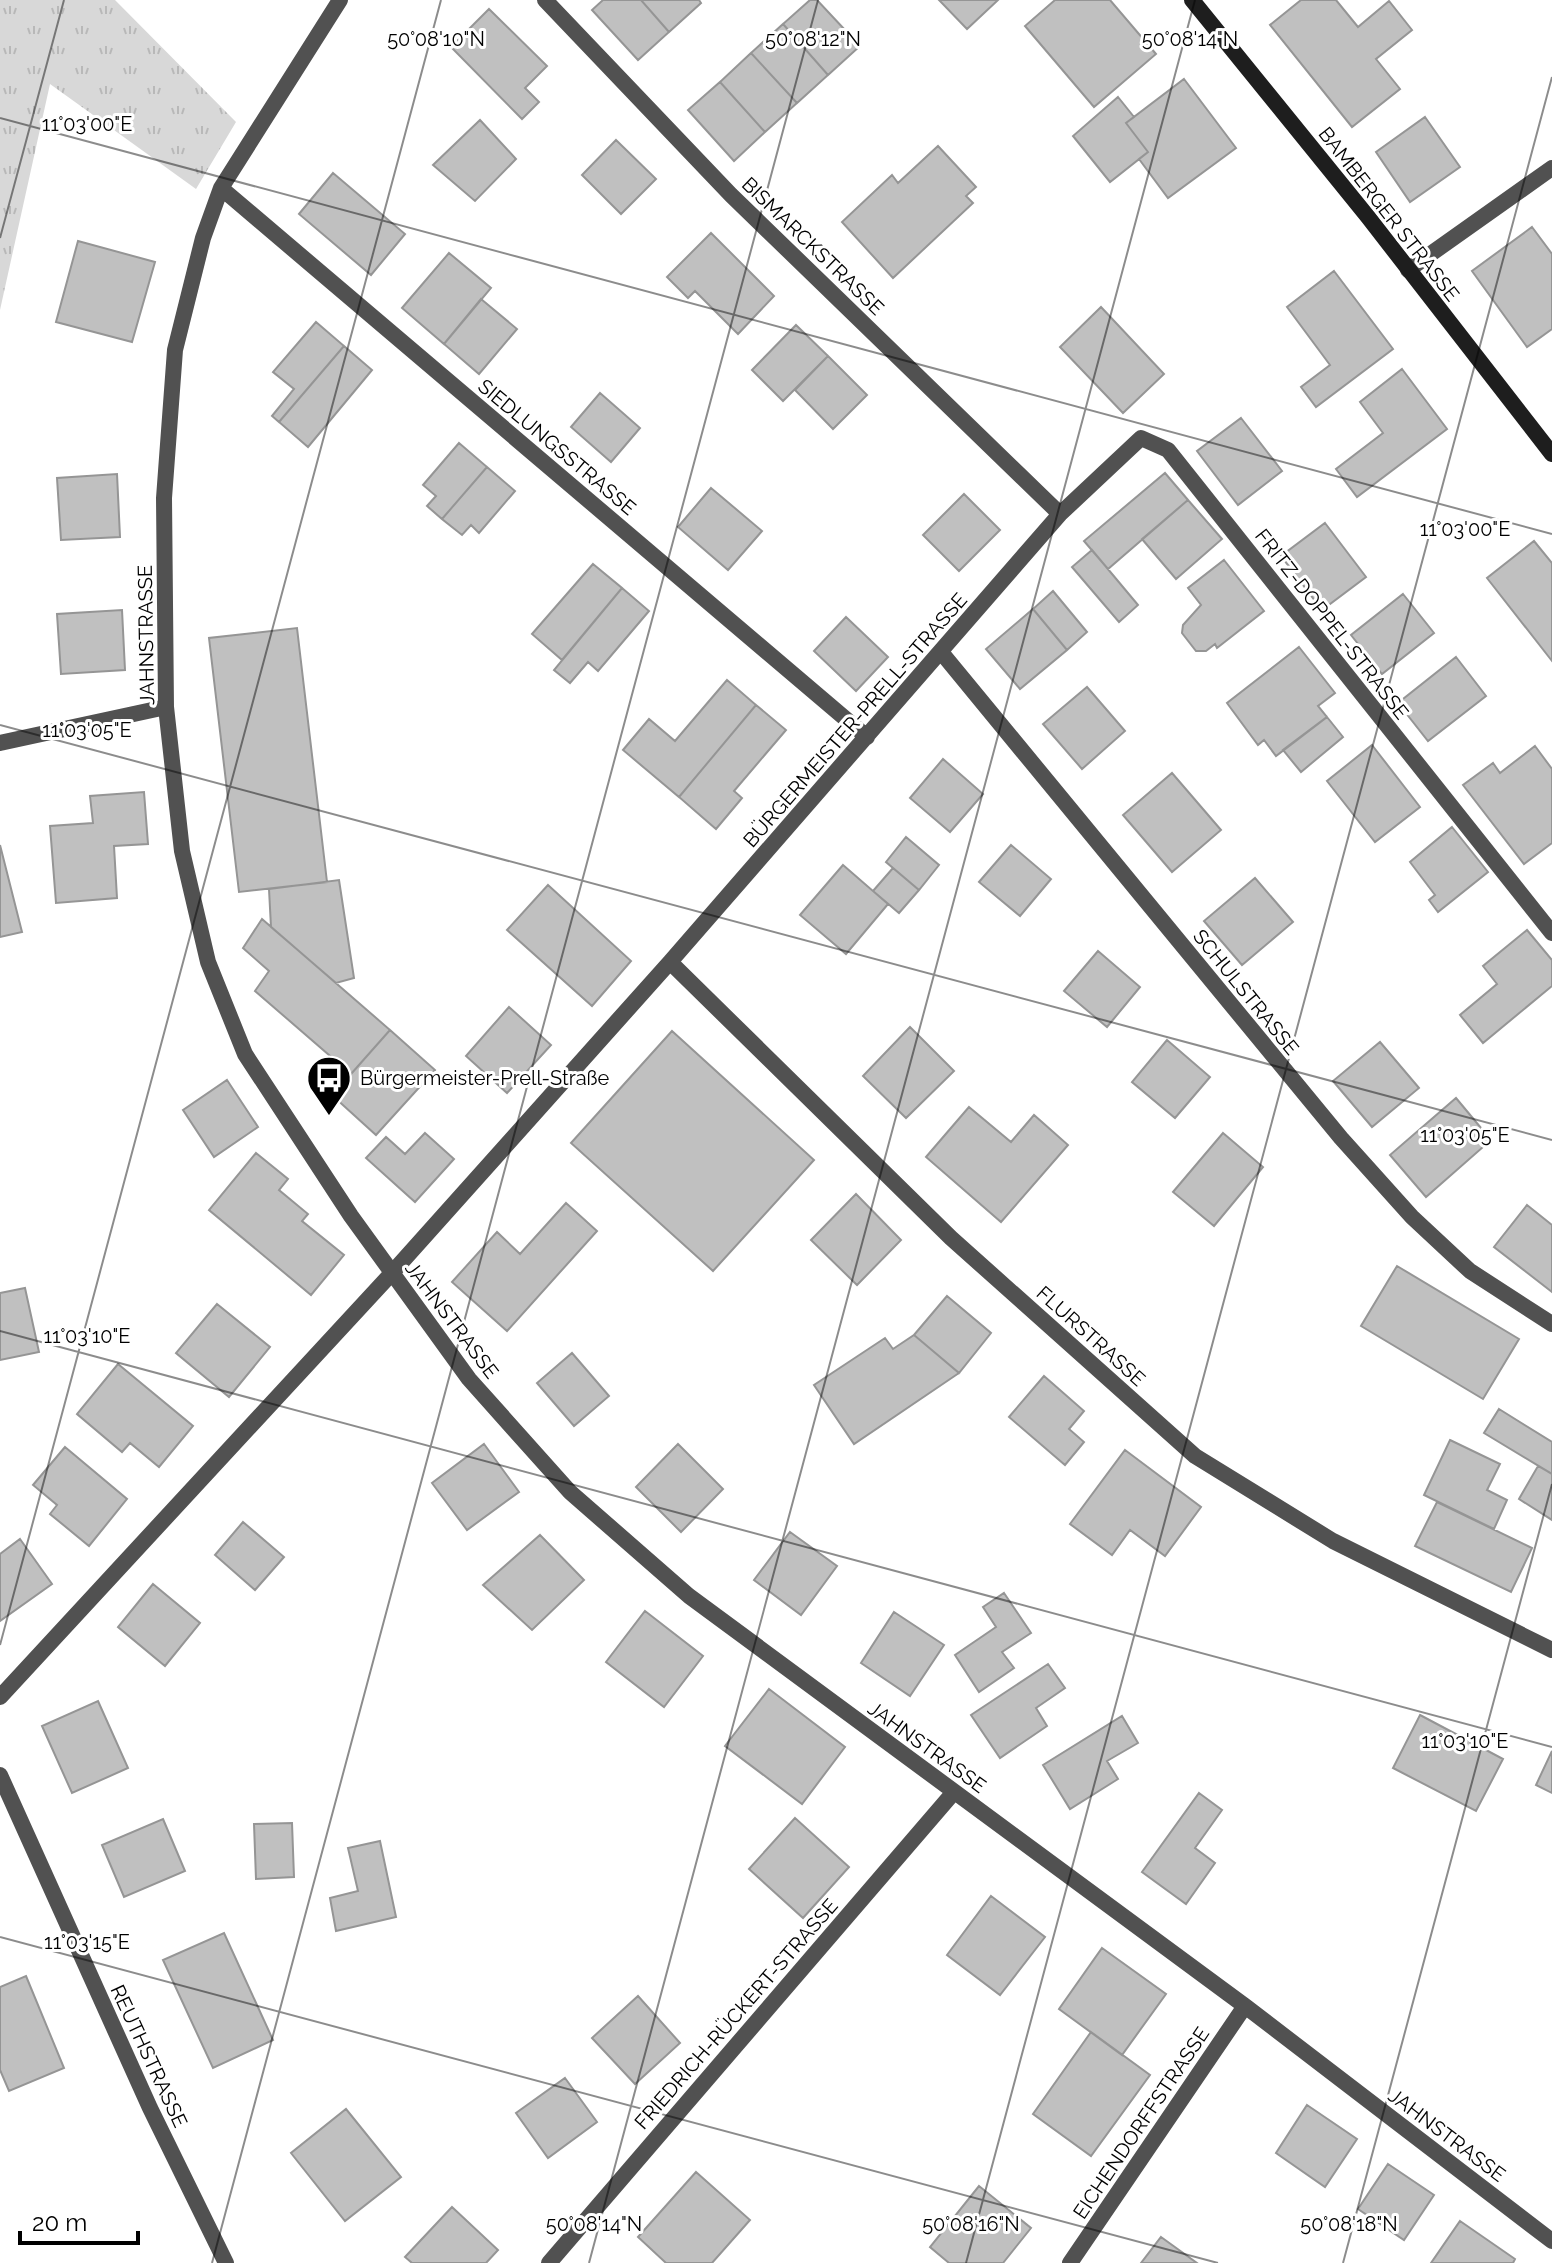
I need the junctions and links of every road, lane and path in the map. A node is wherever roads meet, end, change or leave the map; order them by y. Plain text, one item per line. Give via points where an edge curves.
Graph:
1 (340, 0) edge
2 (545, 0) edge
3 (1192, 0) edge
4 (1552, 168) edge
5 (221, 188) junction
6 (1408, 270) junction
7 (1552, 454) edge
8 (1060, 514) junction
9 (941, 652) junction
10 (166, 707) junction
11 (867, 737) junction
12 (0, 743) edge
13 (1552, 933) edge
14 (670, 962) junction
15 (391, 1274) junction
16 (1552, 1324) edge
17 (1552, 1650) edge
18 (0, 1697) edge
19 (0, 1775) edge
20 (954, 1792) junction
21 (1245, 2006) junction
22 (1552, 2241) edge
23 (226, 2263) edge
24 (549, 2263) edge
25 (1070, 2263) edge

1 - 5 street, JAHNSTRASSE
2 - 8 street, BISMARCKSTRASSE via 731,195
3 - 6 street, BAMBERGER STRASSE
4 - 6 street
5 - 10 street, JAHNSTRASSE via 175,350 164,498
5 - 11 street, SIEDLUNGSSTRASSE
6 - 7 street, BAMBERGER STRASSE
8 - 9 street, BÜRGERMEISTER-PRELL-STRASSE
8 - 13 street, FRITZ-DOPPEL-STRASSE via 1141,438 1168,450
9 - 11 street, BÜRGERMEISTER-PRELL-STRASSE
9 - 16 street, SCHULSTRASSE via 1392,1195 1470,1271
10 - 12 street
10 - 15 street, JAHNSTRASSE via 182,851 208,962 245,1054
11 - 14 street, BÜRGERMEISTER-PRELL-STRASSE
14 - 15 street, BÜRGERMEISTER-PRELL-STRASSE
14 - 17 street, FLURSTRASSE via 951,1238 1195,1456 1333,1541
15 - 18 street, BÜRGERMEISTER-PRELL-STRASSE
15 - 20 street, JAHNSTRASSE via 469,1379 570,1492 689,1596
19 - 23 street, REUTHSTRASSE
20 - 21 street, JAHNSTRASSE
20 - 24 street, FRIEDRICH-RÜCKERT-STRASSE
21 - 22 street, JAHNSTRASSE
21 - 25 street, EICHENDORFFSTRASSE

